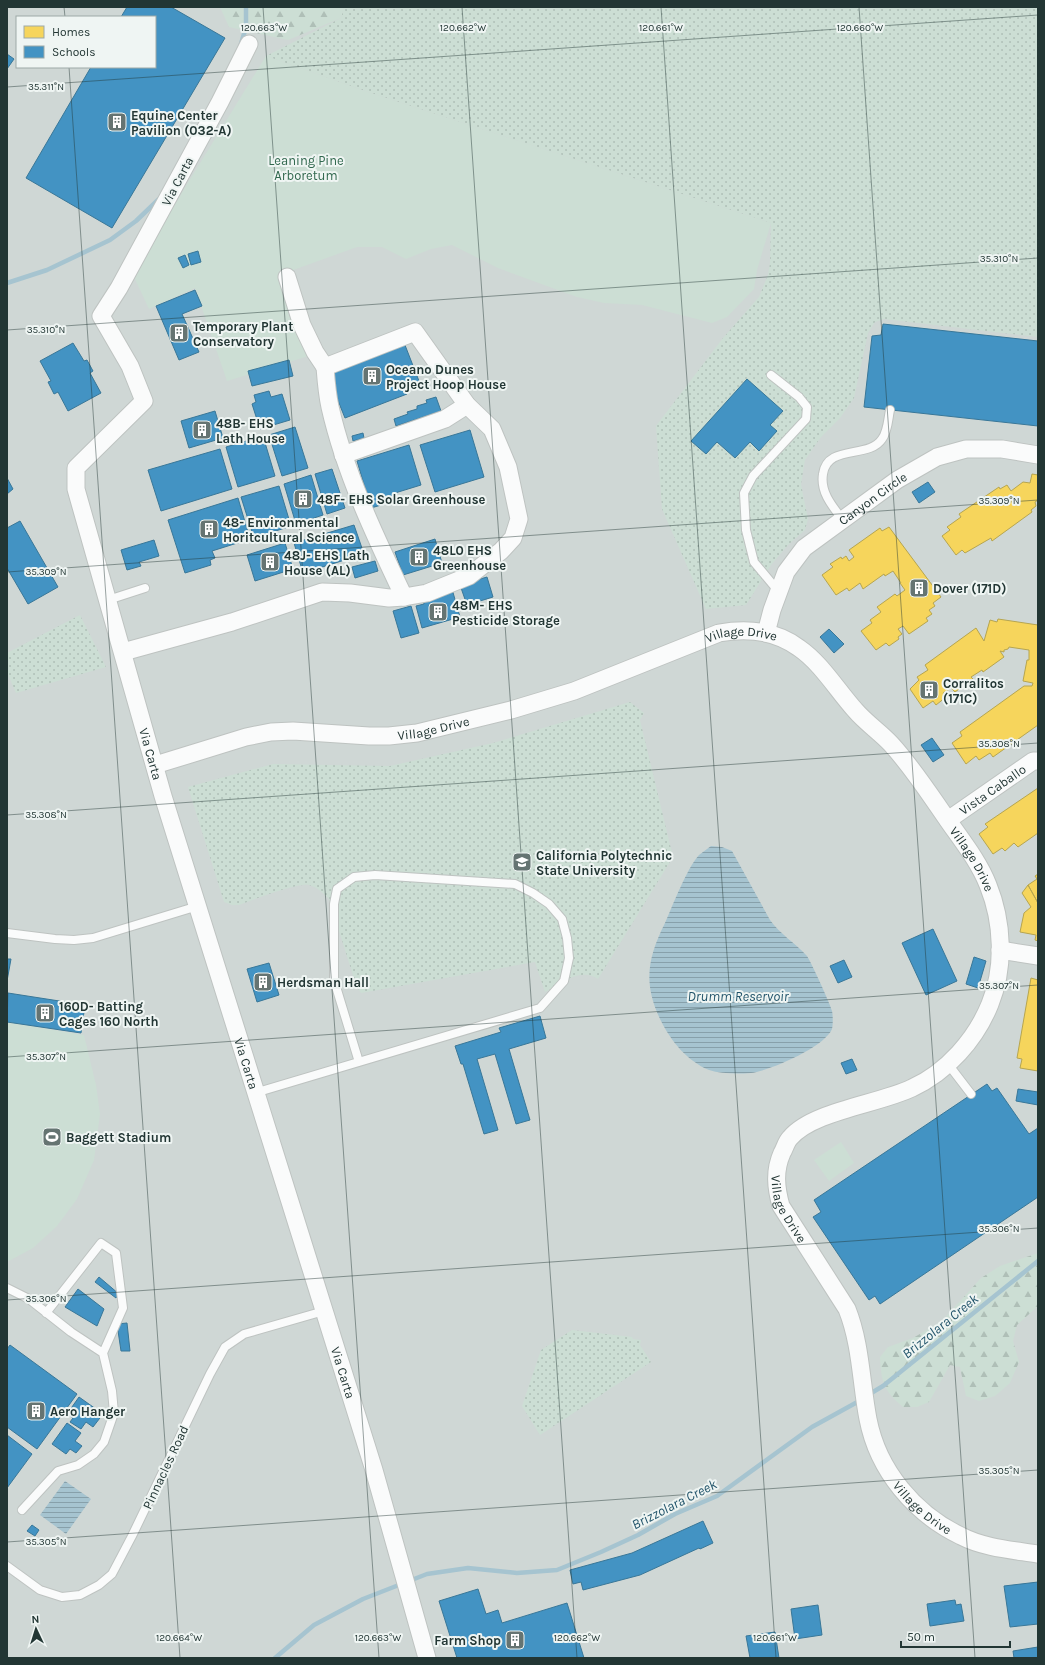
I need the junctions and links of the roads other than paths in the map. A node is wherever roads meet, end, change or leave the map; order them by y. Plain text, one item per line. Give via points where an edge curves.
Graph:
1 (249, 44) dead end
2 (287, 276) dead end
3 (325, 367) junction
4 (771, 375) dead end
5 (467, 405) junction
6 (890, 410) dead end
7 (1038, 455) edge
8 (343, 456) junction
9 (843, 520) junction
10 (145, 588) dead end
11 (779, 592) junction
12 (404, 597) junction
13 (108, 600) junction
14 (766, 633) junction
15 (123, 652) junction
16 (1038, 761) edge
17 (155, 765) junction
18 (948, 820) junction
19 (198, 906) junction
20 (7, 933) edge
21 (1000, 950) junction
22 (1038, 956) edge
23 (359, 1062) junction
24 (948, 1064) junction
25 (255, 1092) junction
26 (971, 1094) dead end
27 (7, 1288) edge
28 (324, 1311) junction
29 (46, 1312) junction
30 (103, 1353) junction
31 (22, 1510) dead end
32 (1038, 1554) edge
33 (7, 1566) edge
34 (427, 1658) edge

1 - 13 street, Via Carta via 125,278 101,316 130,366 144,401 76,468 76,489
2 - 3 street via 302,325
3 - 5 street via 415,332
3 - 8 street via 329,405
4 - 11 lane via 807,406 806,419 753,476 744,493 746,530 754,562
5 - 8 street via 445,419
5 - 12 street via 492,429 508,467 518,519 513,538 469,576 427,593
6 - 9 lane via 882,440 871,448 837,456 828,462 823,471 824,490
7 - 9 street, Canyon Circle via 988,448 966,449 937,457 897,480
8 - 12 street via 371,528
9 - 11 street, Canyon Circle via 804,548 786,572
10 - 13 lane
11 - 14 street, Canyon Circle
12 - 15 street via 322,592 225,624
13 - 15 street, Via Carta
14 - 17 street, Village Drive via 735,630 719,633 574,691 511,710 417,733 376,736 271,732 246,737
14 - 18 street, Village Drive via 790,642 814,661 859,714 890,743 912,769
15 - 17 street, Via Carta
16 - 18 street, Vista Caballo
17 - 19 street, Via Carta
18 - 21 street, Village Drive via 988,884 999,927
19 - 20 lane via 93,938 55,939
19 - 25 street, Via Carta
21 - 22 street
21 - 24 street, Village Drive via 996,985 980,1025
23 - 23 lane via 334,980 334,904 337,889 354,877 375,875 515,884 549,904 562,919 568,938 567,970 564,981 540,1008
23 - 25 lane
24 - 26 lane
24 - 32 street, Village Drive via 913,1088 822,1117 802,1127 789,1139 779,1160 777,1191 781,1206 847,1309 854,1328 873,1440 892,1477 929,1518 962,1537
25 - 28 street, Via Carta
27 - 29 lane via 29,1299
28 - 33 lane, Pinnacles Road via 244,1334 225,1347 112,1574 99,1586 80,1595 62,1597 40,1590
28 - 34 street, Via Carta via 374,1470
29 - 30 lane
29 - 30 lane via 101,1243 116,1253 123,1308
30 - 31 lane via 114,1413 104,1442 94,1454 78,1465 58,1471

